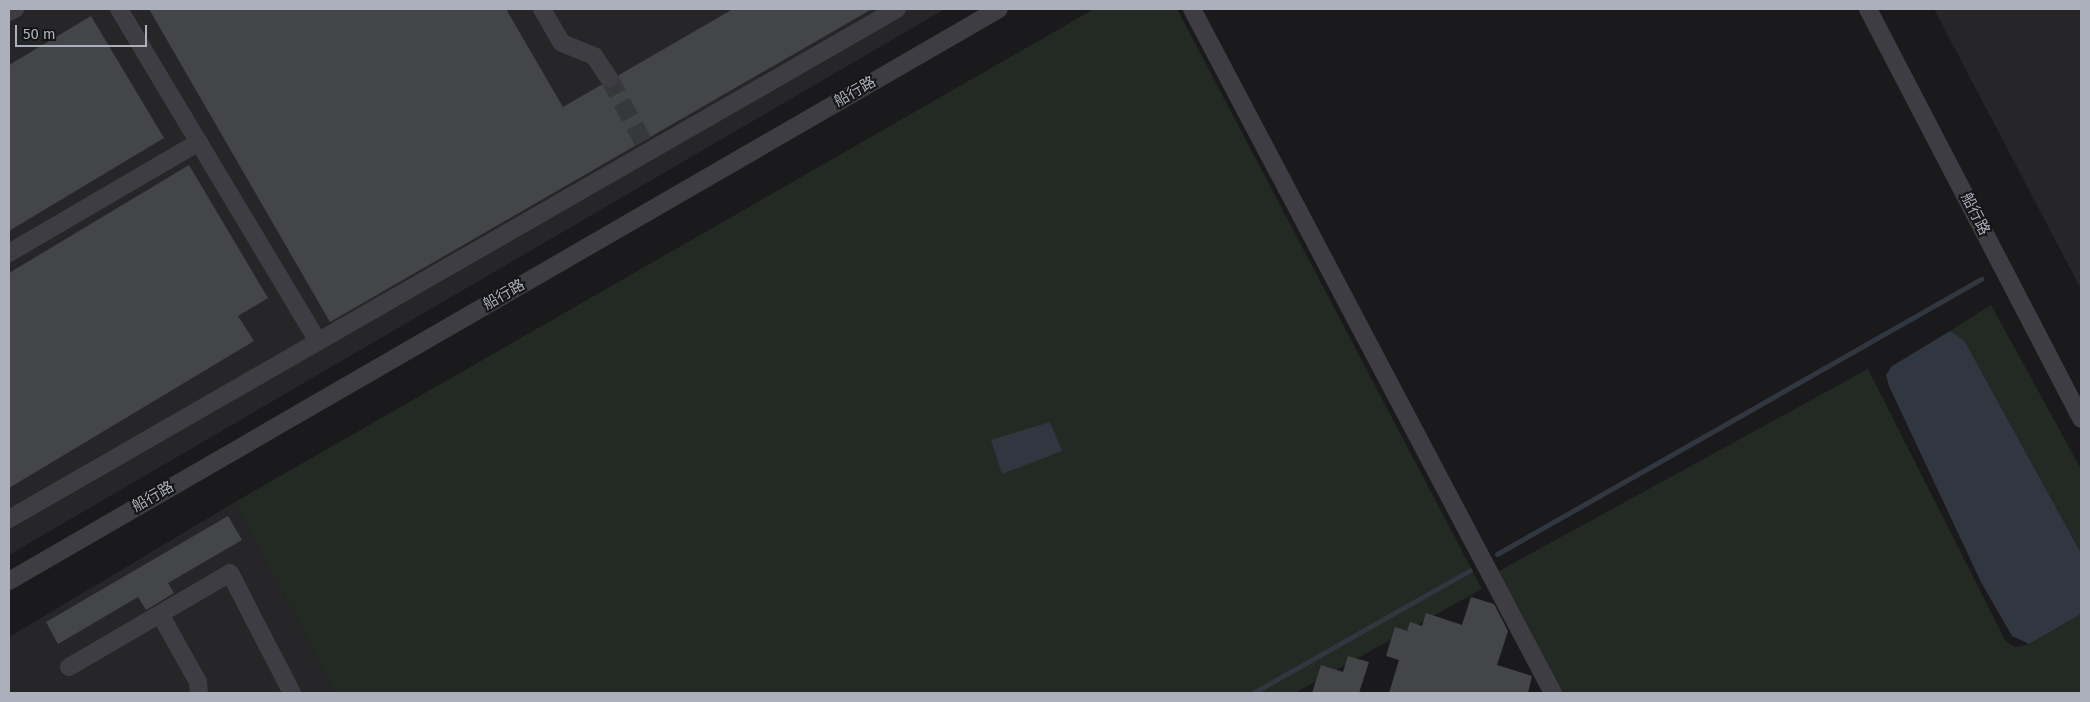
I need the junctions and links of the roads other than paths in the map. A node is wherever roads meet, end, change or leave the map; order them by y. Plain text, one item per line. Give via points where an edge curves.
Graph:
1 (15, 9) edge
2 (119, 9) edge
3 (542, 9) edge
4 (897, 9) edge
5 (999, 9) edge
6 (1192, 9) edge
7 (1868, 9) edge
8 (9, 12) edge
9 (609, 78) tunnel mouth
10 (199, 142) junction
11 (9, 253) edge
12 (318, 341) junction
13 (2081, 419) edge
14 (9, 519) edge
15 (9, 581) edge
16 (160, 614) junction
17 (69, 667) dead end
18 (200, 693) edge
19 (292, 693) edge
20 (1553, 693) edge

1 - 8 street
2 - 10 street
3 - 9 street via 562,43 594,56
4 - 12 street via 647,148
5 - 15 street, 船行路
6 - 20 street
7 - 13 street, 船行路
10 - 11 street
10 - 12 street
12 - 14 street
16 - 17 street
16 - 18 street via 198,682
16 - 19 street via 230,574

